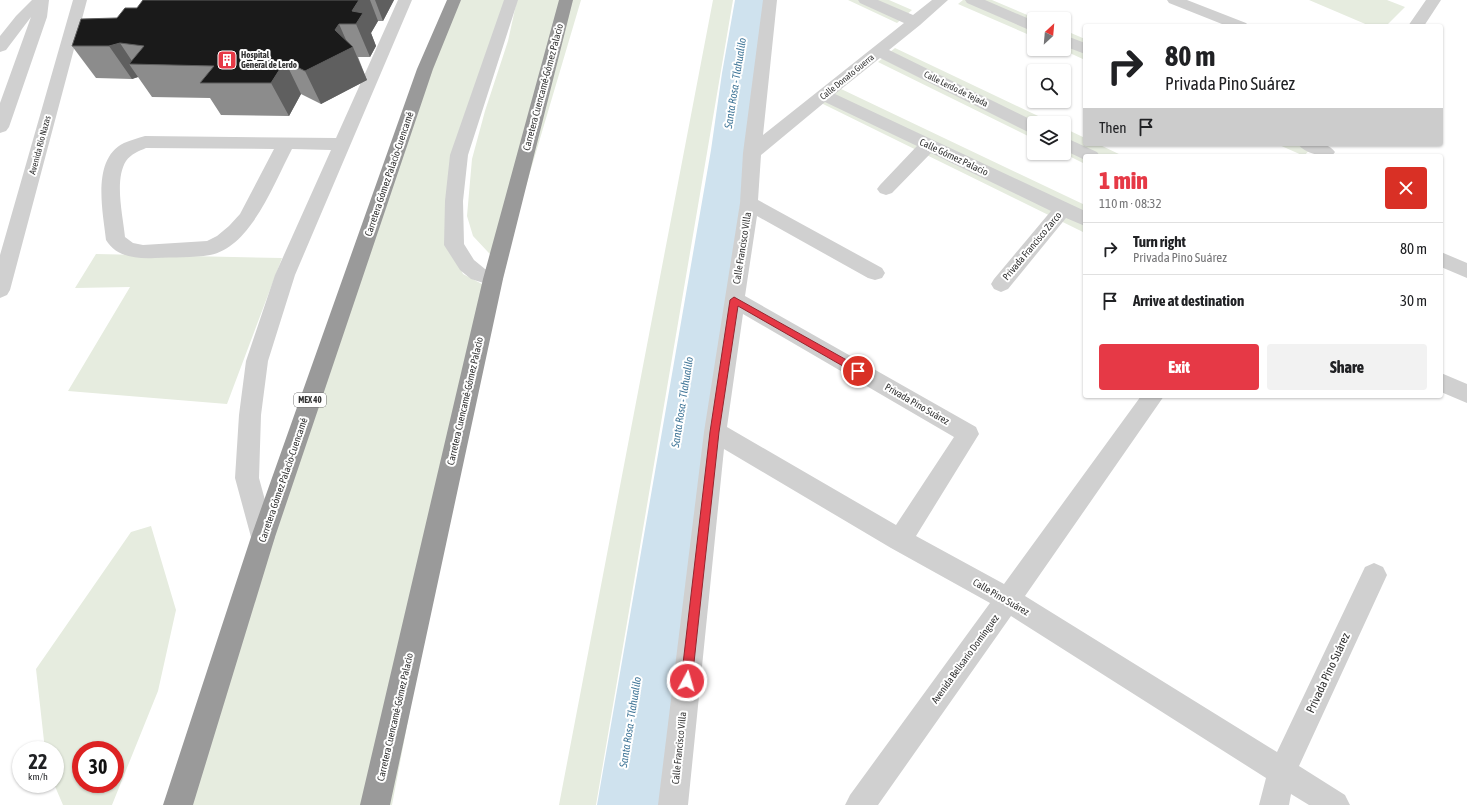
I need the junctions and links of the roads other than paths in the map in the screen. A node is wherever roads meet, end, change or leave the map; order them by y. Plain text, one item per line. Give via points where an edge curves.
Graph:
1 (41, 0) edge
2 (80, 0) edge
3 (405, 0) edge
4 (454, 0) edge
5 (511, 0) edge
6 (566, 0) edge
7 (770, 0) edge
8 (865, 0) edge
9 (941, 0) edge
10 (972, 0) edge
11 (1174, 0) edge
12 (1434, 0) edge
13 (914, 22) junction
14 (1027, 24) edge
15 (1236, 24) edge
16 (1417, 24) edge
17 (1071, 43) edge
18 (0, 47) edge
19 (1083, 48) edge
20 (878, 51) junction
21 (824, 95) junction
22 (1027, 125) edge
23 (0, 127) edge
24 (286, 143) junction
25 (342, 144) junction
26 (928, 145) junction
27 (1071, 146) edge
28 (1313, 146) edge
29 (1328, 151) edge
30 (752, 153) junction
31 (1087, 154) edge
32 (886, 189) dead end
33 (749, 203) junction
34 (1063, 209) junction
35 (1083, 218) edge
36 (1443, 260) edge
37 (1467, 271) edge
38 (875, 273) dead end
39 (492, 279) junction
40 (1001, 284) dead end
41 (0, 290) edge
42 (734, 300) junction
43 (1443, 383) edge
44 (1467, 394) edge
45 (1152, 398) edge
46 (714, 432) junction
47 (263, 537) junction
48 (900, 540) junction
49 (1374, 575) dead end
50 (1007, 599) junction
51 (1282, 772) junction
52 (178, 805) edge
53 (375, 805) edge
54 (673, 805) edge
55 (860, 805) edge
56 (1274, 805) edge
57 (1335, 805) edge

1 - 18 street via 21,19
1 - 23 street via 39,17
2 - 41 street, Avenida Río Nazas
3 - 25 street
4 - 47 highway, Carretera Gómez Palacio-Cuencamé / MEX 40 via 425,69
5 - 39 street via 459,155 454,201 454,245 478,274
6 - 39 highway, Carretera Cuencamé-Gómez Palacio
7 - 30 street, Calle Francisco Villa
8 - 13 street
9 - 13 street, Calle Donato Guerra
10 - 14 street
11 - 15 street
12 - 16 street
13 - 20 street, Calle Donato Guerra
17 - 19 street
20 - 21 street, Calle Donato Guerra
20 - 22 street, Calle Lerdo de Tejada
21 - 26 street, Calle Gómez Palacio
21 - 30 street, Calle Donato Guerra
24 - 24 street via 136,143 119,155 110,178 116,240 128,249 143,252 210,248 224,241 247,218
24 - 25 street
25 - 47 street via 285,275 257,362 250,415 247,478
26 - 32 street
26 - 34 street, Calle Gómez Palacio
27 - 31 street
28 - 29 street
30 - 33 street, Calle Francisco Villa
33 - 38 street
33 - 42 street, Calle Francisco Villa
34 - 35 street, Calle Gómez Palacio
34 - 40 street, Privada Francisco Zarco
36 - 37 street
39 - 53 highway, Carretera Cuencamé-Gómez Palacio
42 - 46 street, Calle Francisco Villa
42 - 48 street, Privada Pino Suárez via 968,434
43 - 44 street
45 - 50 street, Avenida Belisario Domínguez
46 - 48 street, Calle Pino Suárez
46 - 54 street, Calle Francisco Villa
47 - 52 highway, Carretera Gómez Palacio-Cuencamé / MEX 40
48 - 50 street, Calle Pino Suárez
49 - 51 street, Privada Pino Suárez
50 - 51 street, Calle Pino Suárez
50 - 55 street, Avenida Belisario Domínguez
51 - 56 street
51 - 57 street, Calle Pino Suárez

